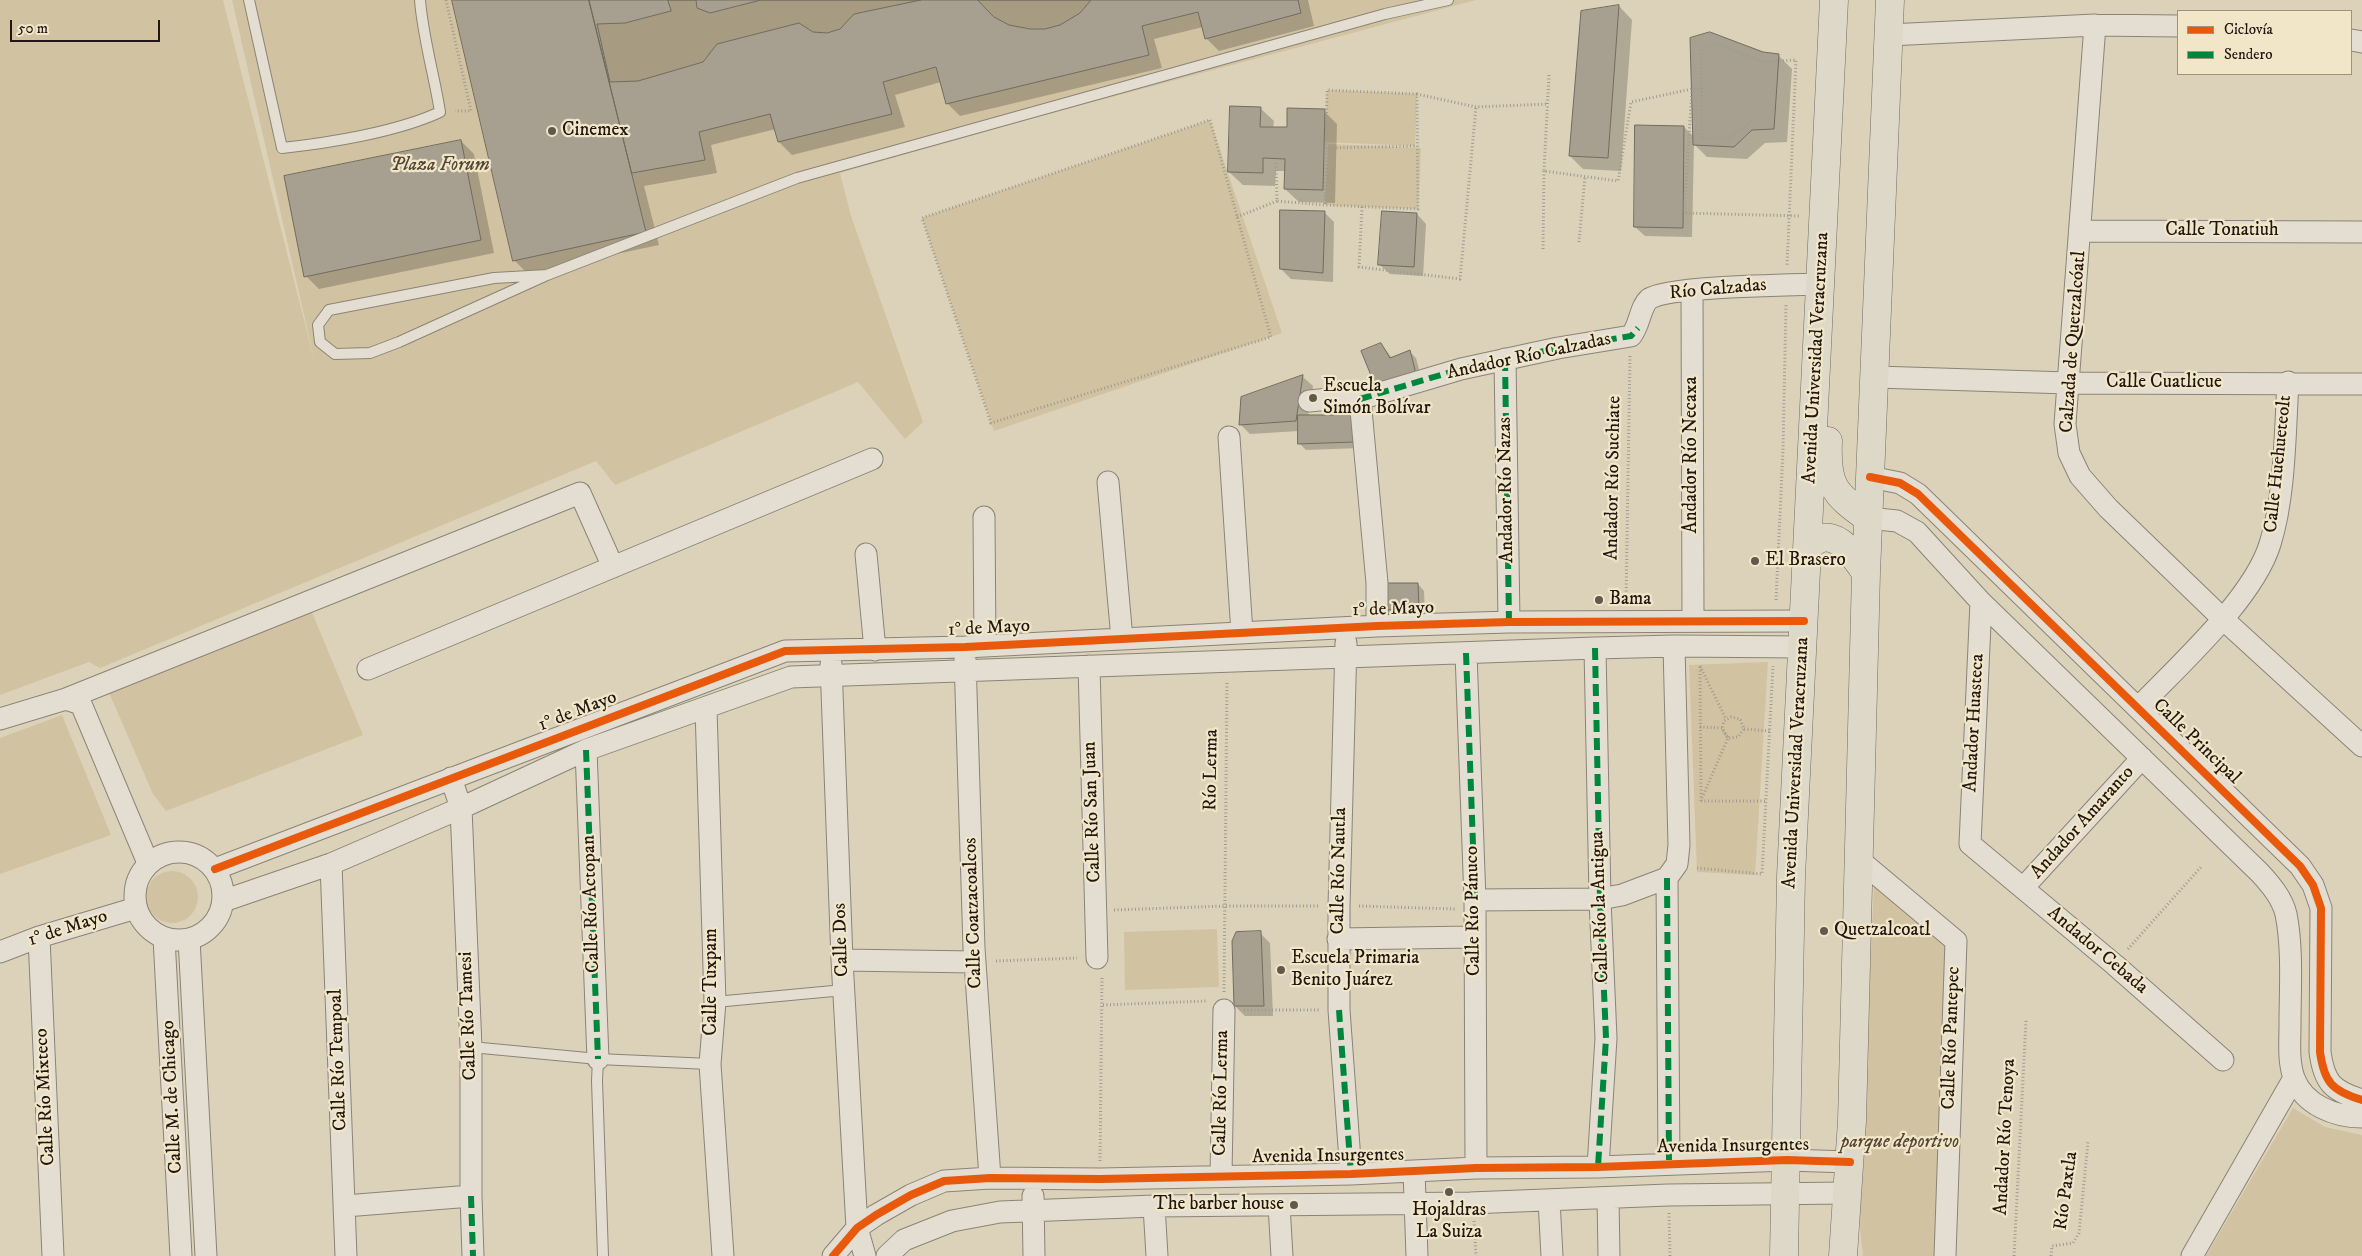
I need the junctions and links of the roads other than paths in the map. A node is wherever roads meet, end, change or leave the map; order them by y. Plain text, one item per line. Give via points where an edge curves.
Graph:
1 (249, 0) edge
2 (420, 0) edge
3 (1448, 0) edge
4 (1834, 0) edge
5 (1890, 0) edge
6 (2095, 25) junction
7 (2177, 26) edge
8 (1889, 35) junction
9 (2081, 230) junction
10 (2362, 232) edge
11 (547, 275) junction
12 (1819, 284) junction
13 (1692, 290) junction
14 (1634, 332) joint
15 (1505, 358) junction
16 (1876, 377) junction
17 (2288, 382) junction
18 (2068, 383) junction
19 (2362, 384) edge
20 (1356, 398) junction
21 (1309, 401) dead end
22 (1229, 437) dead end
23 (872, 459) dead end
24 (1870, 477) junction
25 (1108, 482) dead end
26 (1843, 501) junction
27 (984, 516) dead end
28 (1868, 518) junction
29 (1811, 544) junction
30 (866, 554) dead end
31 (614, 567) junction
32 (1866, 573) junction
33 (1981, 602) junction
34 (2223, 619) junction
35 (1693, 620) junction
36 (1509, 622) junction
37 (1377, 626) junction
38 (1346, 628) junction
39 (1242, 634) junction
40 (1804, 634) junction
41 (1122, 639) junction
42 (1674, 646) junction
43 (975, 647) junction
44 (1596, 648) junction
45 (875, 650) junction
46 (831, 651) junction
47 (1466, 653) junction
48 (1346, 657) junction
49 (1089, 666) junction
50 (368, 669) dead end
51 (965, 671) junction
52 (832, 677) junction
53 (66, 699) junction
54 (706, 708) junction
55 (2138, 708) junction
56 (0, 719) edge
57 (2362, 746) edge
58 (586, 750) junction
59 (2142, 758) junction
60 (451, 778) junction
61 (461, 808) junction
62 (1970, 844) joint
63 (1858, 858) junction
64 (148, 863) junction
65 (330, 864) junction
66 (215, 869) junction
67 (1672, 871) junction
68 (2023, 888) junction
69 (1600, 899) junction
70 (223, 901) junction
71 (1475, 904) junction
72 (136, 908) junction
73 (39, 937) junction
74 (1474, 937) junction
75 (164, 938) junction
76 (189, 939) junction
77 (1338, 939) junction
78 (0, 952) edge
79 (1097, 958) road end
80 (842, 960) junction
81 (975, 962) junction
82 (844, 990) junction
83 (714, 1002) junction
84 (1224, 1005) road end
85 (471, 1047) junction
86 (598, 1059) junction
87 (2224, 1060) dead end
88 (710, 1064) junction
89 (2294, 1078) junction
90 (2362, 1100) edge
91 (2362, 1117) edge
92 (1787, 1160) junction
93 (1850, 1162) junction
94 (1669, 1164) junction
95 (1598, 1167) junction
96 (1476, 1168) junction
97 (1414, 1171) junction
98 (1351, 1174) junction
99 (1221, 1176) junction
100 (990, 1178) junction
101 (1032, 1179) junction
102 (1786, 1193) junction
103 (1847, 1193) junction
104 (471, 1196) junction
105 (1608, 1198) junction
106 (1549, 1200) junction
107 (1414, 1204) junction
108 (1279, 1205) junction
109 (344, 1206) junction
110 (1154, 1206) junction
111 (1034, 1210) junction
112 (857, 1228) junction
113 (54, 1256) edge
114 (182, 1256) edge
115 (206, 1256) edge
116 (346, 1256) edge
117 (473, 1256) edge
118 (603, 1256) edge
119 (722, 1256) edge
120 (833, 1256) edge
121 (865, 1256) edge
122 (887, 1256) edge
123 (1034, 1256) edge
124 (1157, 1256) edge
125 (1282, 1256) edge
126 (1417, 1256) edge
127 (1552, 1256) edge
128 (1609, 1256) edge
129 (1784, 1256) edge
130 (1843, 1256) edge
131 (1945, 1256) edge
132 (2192, 1256) edge

1 - 2 lane via 282,148 324,144 420,121 440,112 422,27
3 - 11 lane via 1385,14 797,178
4 - 12 main road, Avenida Universidad Veracruzana
5 - 8 main road
6 - 7 street
6 - 8 street
6 - 9 street, Calzada de Quetzalcóatl
8 - 16 main road
9 - 10 street, Calle Tonatiuh
9 - 18 street, Calzada de Quetzalcóatl
11 - 11 lane via 370,353 335,354 320,342 318,325 329,310 494,278
12 - 13 street, Río Calzadas
12 - 26 main road via 1831,322 1827,459 1835,491
12 - 29 main road, Avenida Universidad Veracruzana
13 - 14 street, Río Calzadas via 1655,296 1649,300 1643,305
13 - 35 street, Andador Río Necaxa
14 - 15 street, Andador Río Calzadas
15 - 20 street, Andador Río Calzadas
15 - 36 street, Andador Río Nazas
16 - 18 street, Calle Cuatlicue
16 - 24 main road
17 - 18 street, Calle Cuatlicue
17 - 19 street, Calle Cuatlicue
17 - 34 street, Calle Huehueteolt via 2278,511 2270,545 2257,572
18 - 34 street, Calzada de Quetzalcóatl via 2065,424 2070,453 2080,476 2108,508
20 - 21 street, Andador Río Calzadas
20 - 37 street via 1377,583
22 - 39 street
23 - 31 street
24 - 26 main road
24 - 28 main road
24 - 55 street, Calle Principal via 1900,483 1918,494
25 - 41 street
26 - 28 main road
26 - 29 main road
27 - 43 street, Calle Coatzacoalcos
28 - 32 main road
28 - 33 street via 1897,521 1918,532
29 - 32 main road via 1832,539 1842,543
29 - 40 main road, Avenida Universidad Veracruzana
30 - 45 street
31 - 50 street
31 - 53 street via 580,493
32 - 63 main road
33 - 59 street
33 - 62 street, Andador Huasteca
34 - 55 street, Calle Huehueteolt
34 - 57 street, Calzada de Quetzalcóatl
35 - 36 street, 1° de Mayo
35 - 40 street, 1° de Mayo via 1775,621
36 - 37 street, 1° de Mayo
37 - 38 street, 1° de Mayo
38 - 39 street, 1° de Mayo
38 - 48 street, Calle Río Nautla
39 - 41 street, 1° de Mayo
40 - 42 street, 1° de Mayo via 1774,647
40 - 92 main road, Avenida Universidad Veracruzana via 1791,876
41 - 43 street, 1° de Mayo
42 - 44 street, 1° de Mayo
42 - 67 street via 1678,802
43 - 45 street, 1° de Mayo
43 - 51 street, Calle Coatzacoalcos
44 - 47 street, 1° de Mayo
44 - 69 street, Calle Río la Antigua
45 - 46 street, 1° de Mayo
46 - 52 street, Calle Dos
46 - 60 street, 1° de Mayo via 784,651
47 - 48 street, 1° de Mayo
47 - 71 street, Calle Río Pánuco
48 - 49 street, 1° de Mayo
48 - 77 street, Calle Río Nautla
49 - 51 street, 1° de Mayo
49 - 79 street, Calle Río San Juan
51 - 52 street, 1° de Mayo
51 - 81 street, Calle Coatzacoalcos
52 - 54 street, 1° de Mayo via 791,677
52 - 80 street, Calle Dos
53 - 56 street
53 - 64 street via 81,704
54 - 58 street, 1° de Mayo
54 - 83 street, Calle Tuxpam
55 - 90 street, Calle Principal via 2300,866 2313,885 2321,908 2320,1052 2323,1072 2331,1085
58 - 61 street, 1° de Mayo
58 - 86 street, Calle Río Actopan
59 - 68 street, Andador Amaranto
59 - 89 street via 2276,892 2285,913 2289,940 2289,1054
60 - 61 street, Calle Río Tamesi
60 - 66 street, 1° de Mayo
61 - 65 street, 1° de Mayo
61 - 85 street, Calle Río Tamesi
62 - 68 street, Andador Cebada
63 - 93 main road
63 - 131 street, Calle Río Pantepec via 1956,941
64 - 66 street via 165,854 183,851 206,860
64 - 72 street via 135,888
65 - 70 street, 1° de Mayo
65 - 109 street, Calle Río Tempoal
66 - 70 street via 223,890
67 - 69 street via 1630,892
67 - 94 street
68 - 87 street, Andador Cebada
69 - 71 street
69 - 95 street, Calle Río la Antigua via 1606,1038
70 - 76 street via 208,930
71 - 74 street, Calle Río Pánuco
72 - 73 street, 1° de Mayo
72 - 75 street via 142,921
73 - 78 street, 1° de Mayo
73 - 113 street, Calle Río Mixteco
74 - 77 street
74 - 96 street, Calle Río Pánuco
75 - 76 street
75 - 114 street, Calle M. de Chicago
76 - 115 street, Calle M. de Chicago
77 - 98 street, Calle Río Nautla via 1339,1010
80 - 81 street
80 - 82 street, Calle Dos
81 - 100 street, Calle Coatzacoalcos
82 - 83 lane
82 - 112 street, Calle Dos
83 - 88 street, Calle Tuxpam
84 - 99 street, Calle Río Lerma
85 - 86 lane
85 - 104 street, Calle Río Tamesi
86 - 88 lane
86 - 118 lane via 596,1081
88 - 119 street, Calle Tuxpam
89 - 91 street via 2304,1095 2320,1107 2334,1113
89 - 132 street
92 - 93 street, Avenida Insurgentes
92 - 94 street, Avenida Insurgentes
92 - 102 main road, Avenida Universidad Veracruzana
93 - 103 main road
94 - 95 street, Avenida Insurgentes
95 - 96 street, Avenida Insurgentes
96 - 97 street, Avenida Insurgentes
97 - 98 street, Avenida Insurgentes
97 - 107 street
98 - 99 street, Avenida Insurgentes
99 - 101 street, Avenida Insurgentes
100 - 101 street, Avenida Insurgentes
100 - 112 street, Avenida Insurgentes via 944,1181 911,1194
101 - 111 street
102 - 103 street
102 - 105 street
102 - 129 main road, Avenida Universidad Veracruzana
103 - 130 main road
104 - 109 street
104 - 117 street, Calle Río Tamesi
105 - 106 street
105 - 128 street
106 - 107 street
106 - 127 street
107 - 108 street
107 - 126 street
108 - 110 street
108 - 125 street
109 - 116 street, Calle Río Tempoal
110 - 111 street
110 - 124 street
111 - 122 street via 1000,1212 952,1221 904,1240
111 - 123 street
112 - 120 street, Avenida Insurgentes
112 - 121 street, Calle Dos

